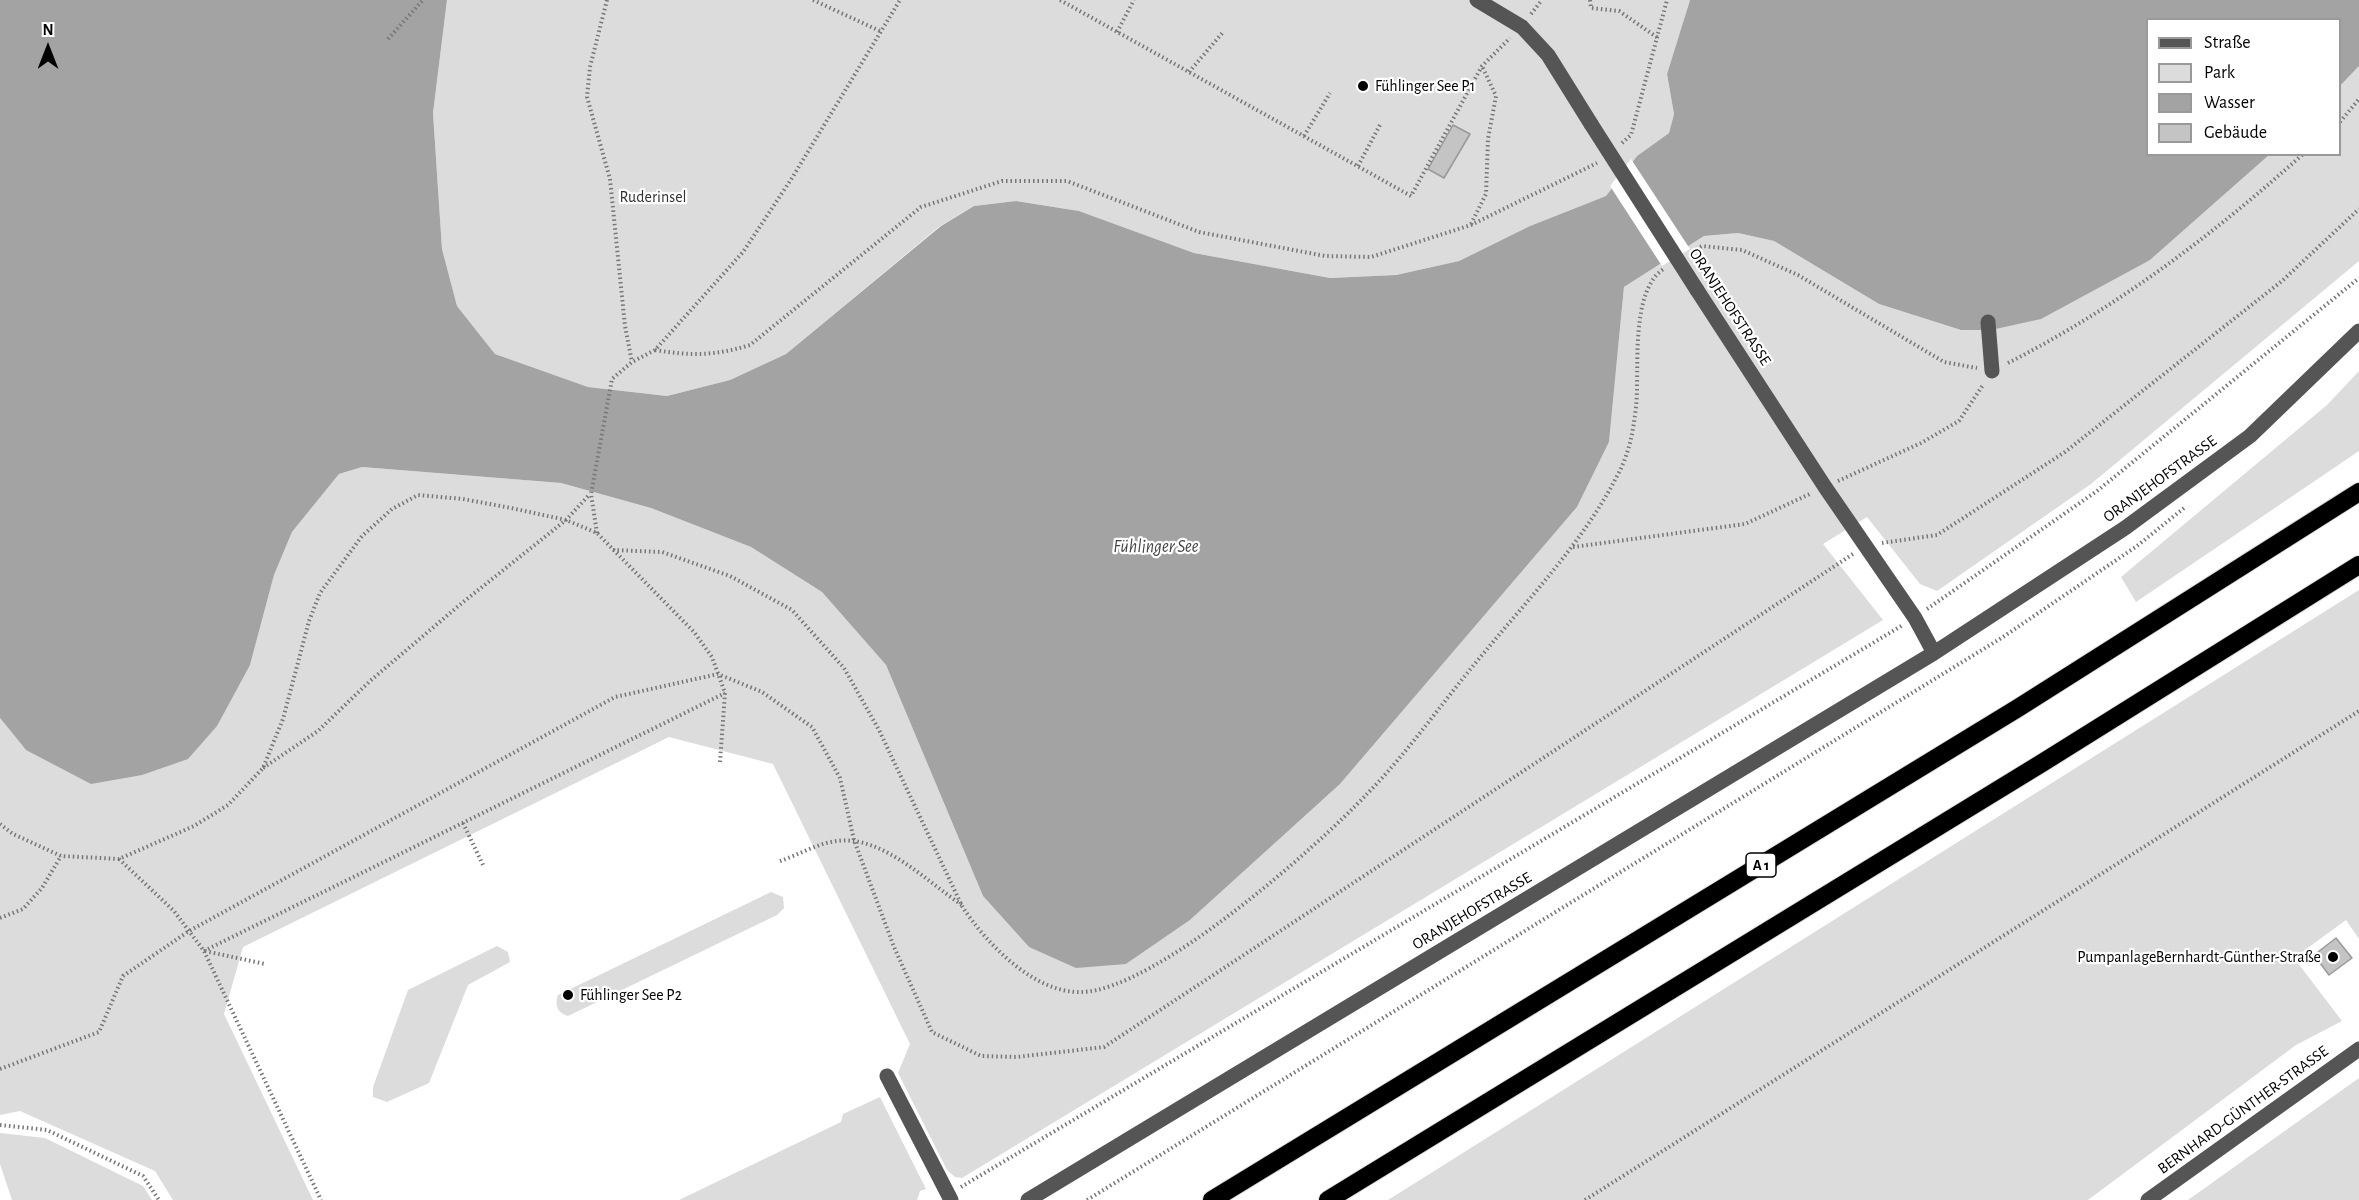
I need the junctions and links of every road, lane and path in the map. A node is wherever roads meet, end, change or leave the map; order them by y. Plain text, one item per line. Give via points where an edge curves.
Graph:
1 (423, 0) edge
2 (607, 0) edge
3 (813, 0) edge
4 (900, 0) edge
5 (1060, 0) edge
6 (1134, 0) edge
7 (1477, 0) edge
8 (1590, 0) edge
9 (1666, 0) edge
10 (1522, 27) junction
11 (880, 31) junction
12 (1224, 31) dead end
13 (1117, 32) junction
14 (388, 39) dead end
15 (1482, 66) junction
16 (1189, 72) junction
17 (1330, 93) dead end
18 (2359, 99) edge
19 (2341, 121) edge
20 (1382, 123) dead end
21 (1304, 136) junction
22 (2301, 156) edge
23 (1358, 166) junction
24 (2359, 209) edge
25 (1685, 256) dead end
26 (1668, 266) dead end
27 (2359, 278) edge
28 (1988, 322) dead end
29 (2359, 331) edge
30 (655, 350) junction
31 (632, 362) junction
32 (1992, 371) junction
33 (1825, 487) junction
34 (2359, 492) edge
35 (591, 494) junction
36 (566, 520) junction
37 (597, 533) junction
38 (1866, 546) junction
39 (1572, 547) junction
40 (613, 550) junction
41 (2359, 566) edge
42 (1915, 618) junction
43 (1934, 653) junction
44 (718, 674) junction
45 (725, 693) junction
46 (2359, 711) edge
47 (720, 762) dead end
48 (263, 768) junction
49 (463, 823) junction
50 (0, 824) edge
51 (854, 840) junction
52 (62, 856) junction
53 (119, 859) junction
54 (780, 861) dead end
55 (483, 866) dead end
56 (962, 906) junction
57 (0, 918) edge
58 (189, 931) junction
59 (204, 951) junction
60 (265, 964) dead end
61 (2359, 1049) edge
62 (0, 1069) edge
63 (887, 1076) dead end
64 (0, 1125) edge
65 (950, 1197) edge
66 (159, 1200) edge
67 (321, 1200) edge
68 (1028, 1200) edge
69 (1212, 1200) edge
70 (1328, 1200) edge
71 (1585, 1200) edge
72 (2148, 1200) edge

1 - 14 path
2 - 31 path via 590,67 587,97 609,179
3 - 11 path
4 - 11 path
5 - 13 path
6 - 13 path
7 - 10 street, ORANJEHOFSTRASSE
8 - 9 path via 1591,8 1619,11 1658,38
10 - 15 path
10 - 33 street, ORANJEHOFSTRASSE, bridge via 1548,54
11 - 30 path via 743,252
12 - 16 path
13 - 16 path
15 - 23 path via 1411,196
15 - 30 path via 1496,96 1488,139 1486,194 1471,225 1371,256 1325,256 1199,232 1067,181 1002,181 921,207 750,345 722,354 692,356
16 - 21 path
17 - 21 path
18 - 19 path
20 - 23 path
21 - 23 path
22 - 32 path via 2151,278 2054,339
24 - 38 path via 2282,281 2066,452 1937,535
25 - 32 path via 1702,246 1742,250 1798,275 1944,362
26 - 39 path via 1659,271 1640,308 1636,405 1626,459 1605,499
27 - 42 path via 2097,491
28 - 32 street
29 - 43 street, ORANJEHOFSTRASSE via 2250,436 2125,528
30 - 31 path
31 - 35 path via 612,380
32 - 33 path via 1959,421
33 - 38 street, ORANJEHOFSTRASSE
33 - 39 path via 1745,524
34 - 69 highway, A 1 via 2028,702
35 - 36 path
35 - 37 path
36 - 37 path
36 - 48 path via 370,681 318,731
36 - 48 path via 442,496 418,495 392,509 362,536 320,593 283,719
37 - 40 path
38 - 42 street, ORANJEHOFSTRASSE
38 - 51 path via 1104,1047 1017,1057 981,1056 932,1032 894,947
39 - 56 path via 1368,793 1308,850 1220,921 1155,966 1106,989 1079,993 1055,987 1005,957 976,929
40 - 44 path via 694,632 712,657
40 - 56 path via 662,552 730,576 792,610 844,668 879,730
41 - 70 highway
42 - 43 street, ORANJEHOFSTRASSE
42 - 65 path
43 - 68 street, ORANJEHOFSTRASSE
44 - 45 path
44 - 51 path via 762,692 813,727 840,778
44 - 58 path via 615,697
45 - 47 path
45 - 49 path
46 - 71 path
48 - 53 path via 228,805 194,826
49 - 55 path
49 - 59 path
50 - 52 path
51 - 54 path via 835,841
51 - 56 path via 877,846
52 - 53 path
52 - 57 path via 23,909
53 - 58 path via 174,910
58 - 59 path
58 - 62 path via 123,976 99,1032
59 - 60 path
59 - 67 path
61 - 72 street, BERNHARD-GÜNTHER-STRASSE
63 - 65 street
64 - 66 path via 47,1130 143,1176

